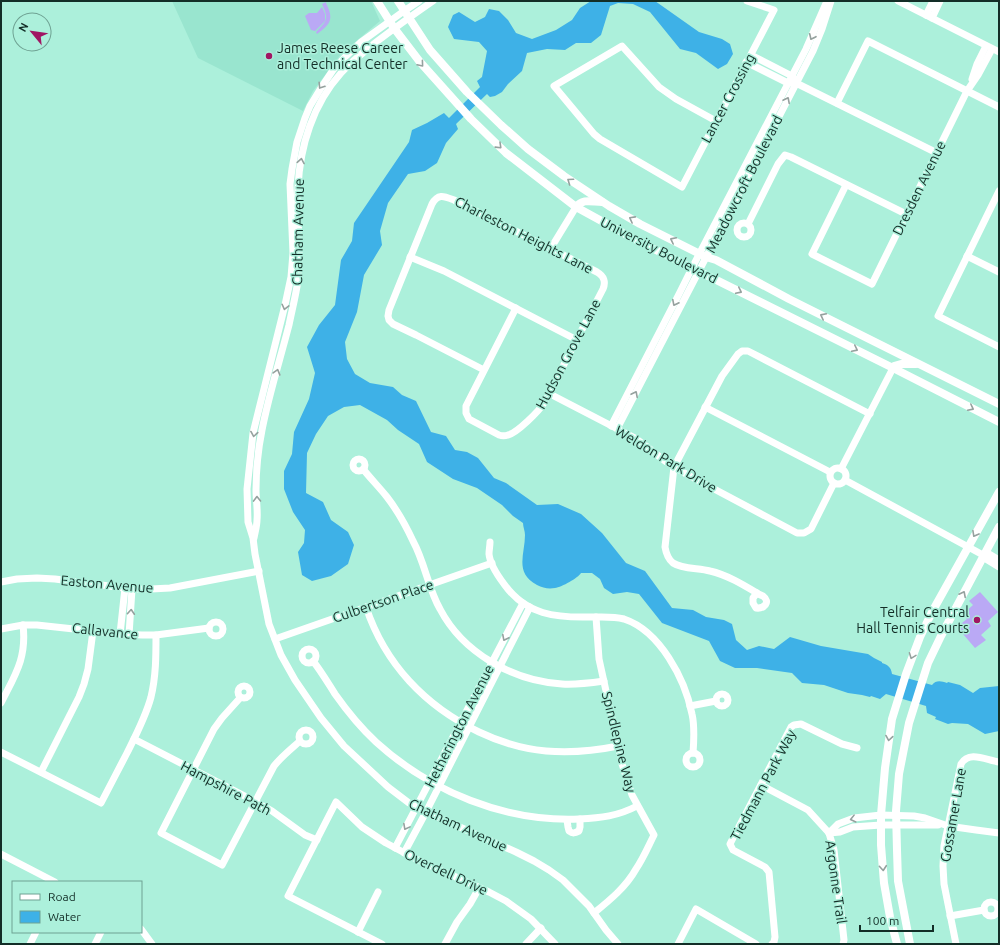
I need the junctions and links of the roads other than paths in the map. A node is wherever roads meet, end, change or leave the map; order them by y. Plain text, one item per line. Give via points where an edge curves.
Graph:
1 (377, 1) edge
2 (398, 1) edge
3 (419, 1) edge
4 (433, 1) edge
5 (747, 1) edge
6 (827, 1) edge
7 (831, 1) edge
8 (898, 1) edge
9 (933, 1) edge
10 (940, 1) edge
11 (404, 11) junction
12 (929, 17) junction
13 (409, 18) junction
14 (392, 25) junction
15 (989, 47) junction
16 (999, 52) edge
17 (751, 55) junction
18 (746, 62) junction
19 (792, 76) junction
20 (788, 83) junction
21 (796, 83) junction
22 (967, 91) junction
23 (837, 103) junction
24 (999, 107) edge
25 (716, 121) junction
26 (937, 153) junction
27 (846, 185) junction
28 (999, 193) edge
29 (602, 202) junction
30 (576, 207) junction
31 (906, 214) junction
32 (748, 224) dead end
33 (551, 248) junction
34 (703, 255) junction
35 (967, 256) junction
36 (410, 257) junction
37 (695, 270) junction
38 (999, 272) edge
39 (604, 282) joint
40 (516, 308) junction
41 (577, 340) junction
42 (999, 347) edge
43 (920, 365) junction
44 (893, 368) junction
45 (484, 370) junction
46 (550, 394) junction
47 (999, 404) edge
48 (705, 407) junction
49 (870, 414) junction
50 (999, 422) edge
51 (614, 427) junction
52 (674, 467) junction
53 (363, 469) dead end
54 (841, 469) junction
55 (830, 472) junction
56 (845, 480) junction
57 (834, 483) junction
58 (999, 492) edge
59 (999, 527) edge
60 (490, 542) dead end
61 (968, 547) junction
62 (983, 555) junction
63 (999, 560) edge
64 (492, 563) junction
65 (999, 566) edge
66 (259, 570) junction
67 (1, 582) edge
68 (430, 585) junction
69 (129, 588) junction
70 (757, 593) dead end
71 (523, 603) junction
72 (366, 607) junction
73 (530, 607) junction
74 (596, 617) junction
75 (22, 625) junction
76 (209, 628) dead end
77 (1, 629) edge
78 (93, 631) junction
79 (120, 634) junction
80 (129, 635) junction
81 (156, 635) junction
82 (275, 639) junction
83 (313, 661) dead end
84 (492, 662) junction
85 (500, 667) junction
86 (604, 681) junction
87 (240, 698) dead end
88 (716, 701) dead end
89 (1, 702) edge
90 (690, 706) junction
91 (461, 723) junction
92 (469, 727) junction
93 (134, 739) junction
94 (300, 741) dead end
95 (618, 746) junction
96 (857, 748) dead end
97 (1, 752) edge
98 (694, 753) dead end
99 (999, 762) edge
100 (193, 770) junction
101 (41, 772) junction
102 (430, 782) junction
103 (761, 785) junction
104 (439, 786) junction
105 (256, 802) junction
106 (637, 806) junction
107 (417, 807) junction
108 (426, 812) junction
109 (881, 815) junction
110 (580, 819) junction
111 (567, 820) junction
112 (896, 820) junction
113 (881, 825) junction
114 (948, 826) junction
115 (829, 833) junction
116 (999, 833) edge
117 (316, 840) junction
118 (395, 848) junction
119 (404, 853) junction
120 (1, 854) edge
121 (53, 881) edge
122 (479, 888) junction
123 (378, 892) dead end
124 (984, 910) dead end
125 (594, 912) junction
126 (950, 916) junction
127 (540, 928) junction
128 (142, 930) edge
129 (358, 932) junction
130 (36, 933) edge
131 (102, 933) edge
132 (30, 944) edge
133 (96, 944) edge
134 (152, 944) edge
135 (382, 944) edge
136 (446, 944) edge
137 (526, 944) edge
138 (555, 944) edge
139 (618, 944) edge
140 (678, 944) edge
141 (756, 944) edge
142 (772, 944) edge
143 (843, 944) edge
144 (896, 944) edge
145 (910, 944) edge
146 (956, 944) edge

1 - 14 main road, University Boulevard
2 - 11 main road, University Boulevard
3 - 11 street, Chatham Avenue
4 - 13 street, Chatham Avenue
5 - 17 street, Lancer Crossing via 774,10
6 -> 19 street, Meadowcroft Boulevard
7 - 21 street, Meadowcroft Boulevard via 813,51
8 - 12 street
9 - 12 street
10 - 12 street
11 - 13 main road, University Boulevard
11 - 14 street, Chatham Avenue
12 - 15 street
13 - 14 street, Chatham Avenue
29 -> 13 main road, University Boulevard via 544,162 508,132 467,92 430,50
14 -> 30 main road, University Boulevard via 420,62 471,119 506,153
14 - 66 street, Chatham Avenue via 364,39 345,56 327,78 313,108 306,136 298,189 298,280 257,458 257,521 254,538
15 - 16 street
15 - 22 street, Dresden Avenue via 977,64
17 - 18 street, Lancer Crossing
17 - 19 street
18 - 20 street
18 - 25 street, Lancer Crossing
19 - 20 street, Meadowcroft Boulevard
19 - 21 street
20 - 21 street
20 - 34 street, Meadowcroft Boulevard
21 - 23 street
34 -> 21 street, Meadowcroft Boulevard
22 - 23 street via 868,41
22 - 24 street
22 - 26 street, Dresden Avenue
23 - 26 street
25 - 25 street, Lancer Crossing via 658,87 622,46 554,86 600,139 682,187
26 - 31 street, Dresden Avenue
27 - 31 street
27 - 31 street, Dresden Avenue via 812,254 872,284
27 - 32 street via 784,155
28 - 35 street
29 - 30 main road via 579,202
34 -> 29 main road, University Boulevard
30 - 33 street
30 - 37 main road, University Boulevard
33 - 36 street, Charleston Heights Lane via 444,196 433,201
33 - 39 street, Charleston Heights Lane via 600,274
34 - 37 street, Meadowcroft Boulevard
43 -> 34 main road, University Boulevard
35 - 38 street
35 - 42 street via 938,316
36 - 40 street via 444,271
36 - 45 street via 389,310 389,318 393,324
37 -> 44 main road, University Boulevard
37 - 51 street, Meadowcroft Boulevard via 676,301
39 - 41 street, Hudson Grove Lane via 603,289
40 - 41 street
40 - 45 street
41 - 46 street, Hudson Grove Lane
43 - 44 main road via 901,364
43 - 47 main road, University Boulevard
44 - 49 street
44 -> 50 main road, University Boulevard
45 - 46 street, Hudson Grove Lane via 465,410 473,422 499,435 513,433 535,414
46 - 51 street, Weldon Park Drive
48 - 49 street via 722,376 738,354 745,351
48 - 52 street
48 - 55 street
49 - 54 street
51 - 52 street, Weldon Park Drive via 640,441
52 - 57 street, Weldon Park Drive via 799,533 810,529
52 - 70 street via 665,547 670,561 681,566 719,574
53 - 68 street via 395,508 420,554
54 - 55 street via 835,468
54 - 56 street via 846,473
55 - 57 street via 830,479
56 - 57 street via 840,484
56 - 61 street
58 -> 61 main road
59 - 62 main road
60 - 64 street via 489,555
61 - 62 street
61 -> 109 main road via 932,612 906,674 892,719
62 - 63 street via 989,554
62 - 65 street
112 -> 62 main road via 900,762 908,723 922,680 941,636
64 - 68 street, Culbertson Place
64 - 71 street via 506,587
66 - 69 street, Easton Avenue via 170,588
66 - 82 street, Chatham Avenue via 269,624
67 - 69 street, Easton Avenue via 37,578
68 - 72 street, Culbertson Place
68 - 84 street via 433,596 449,624 470,647
69 - 79 street
80 -> 69 street
71 - 73 street
71 -> 84 street, Hetherington Avenue
72 - 82 street, Culbertson Place
72 - 91 street via 378,637 396,666 420,692
73 - 74 street via 561,617
73 - 85 street, Hetherington Avenue
74 - 86 street, Spindlepine Way via 599,659
74 - 90 street via 624,619 644,629 653,637 678,674
75 - 77 street, Callavance
75 - 78 street, Callavance
75 - 89 street via 24,643 20,664
76 - 81 street, Callavance
78 - 79 street, Callavance
78 - 101 street via 84,684
79 - 80 street, Callavance
80 - 81 street, Callavance
81 - 93 street via 155,679 151,697
82 - 107 street, Chatham Avenue via 281,656 295,680 344,746 388,787
83 - 102 street via 360,726 396,759
84 - 85 street
84 - 91 street, Hetherington Avenue
85 - 86 street via 524,678 549,683
85 - 92 street, Hetherington Avenue
86 - 95 street, Spindlepine Way
87 - 100 street via 214,729
88 - 90 street
90 - 98 street
91 - 92 street
91 - 102 street, Hetherington Avenue
92 - 95 street via 505,742 545,751 597,750
92 - 104 street, Hetherington Avenue
93 - 100 street, Hampshire Path
93 - 101 street via 101,803
94 - 105 street via 274,766
95 - 106 street, Spindlepine Way
96 - 103 street, Tiedmann Park Way via 842,744 801,724 794,725 789,729
97 - 101 street
99 - 114 street, Gossamer Lane via 972,756 964,759
100 - 105 street, Hampshire Path
100 - 105 street via 161,833 222,865
102 - 104 street
102 - 107 street, Hetherington Avenue
103 - 115 street, Argonne Trail via 808,810
103 - 142 street, Tiedmann Park Way via 730,844 733,850 765,867 769,872 775,937
104 - 108 street, Hetherington Avenue
104 - 111 street via 500,810
105 - 117 street, Hampshire Path
106 - 110 street via 606,817
106 - 125 street, Spindlepine Way via 654,835 636,870 626,883
107 - 108 street, Chatham Avenue
107 -> 118 street, Hetherington Avenue
108 - 119 street, Hetherington Avenue
108 - 125 street, Chatham Avenue via 539,864 563,880
109 - 112 street
109 - 113 main road
109 -> 115 street via 854,818 838,824
110 - 111 street
110 - 111 street via 579,831 573,833 569,831
112 - 113 street
112 - 114 street via 914,816
112 - 145 main road via 898,881
113 - 115 street via 854,827
113 -> 144 main road via 884,883
114 - 116 street
114 - 126 street, Gossamer Lane via 943,866
115 - 143 street, Argonne Trail via 834,850
117 - 118 street, Overdell Drive via 336,802 362,827
117 - 129 street via 288,896
118 - 119 street, Overdell Drive
119 - 122 street, Overdell Drive
120 - 121 street
122 - 127 street, Overdell Drive via 506,901
122 - 136 street
123 - 129 street
124 - 126 street
125 - 139 street, Chatham Avenue
126 - 146 street, Gossamer Lane
127 - 137 street
127 - 138 street, Overdell Drive
128 - 134 street
129 - 135 street
130 - 132 street
131 - 133 street
140 - 141 street via 696,909

